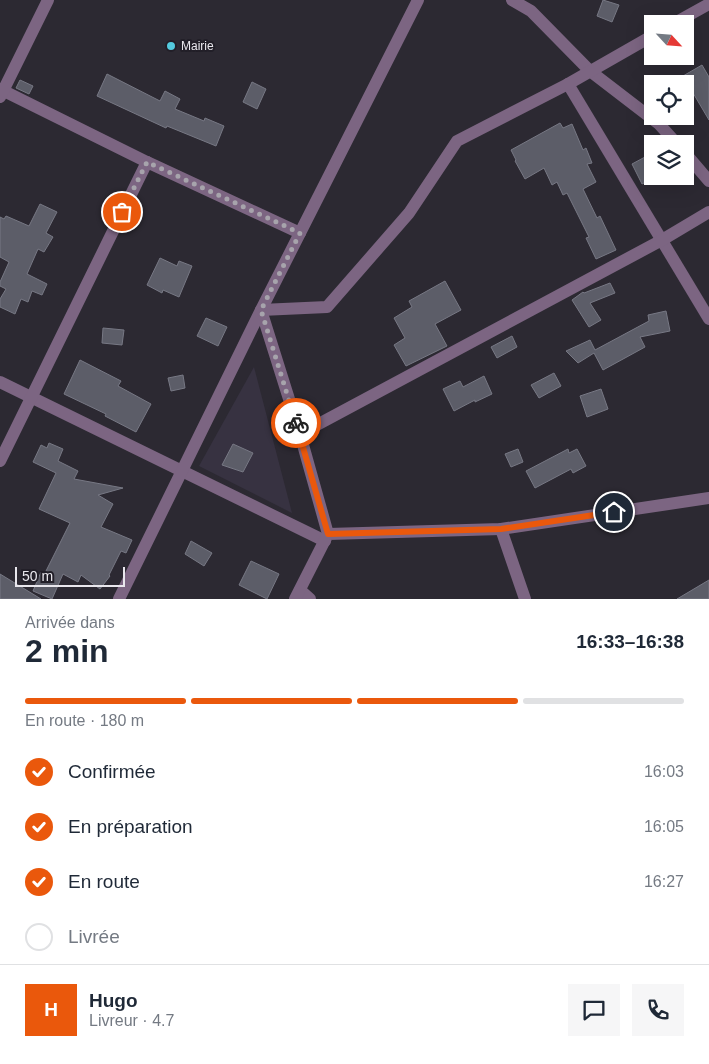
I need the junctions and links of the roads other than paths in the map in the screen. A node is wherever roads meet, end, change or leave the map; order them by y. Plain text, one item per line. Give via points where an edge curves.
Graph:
1 (48, 0) edge
2 (418, 0) edge
3 (512, 0) edge
4 (709, 4) edge
5 (689, 15) edge
6 (644, 41) edge
7 (590, 71) junction
8 (568, 84) junction
9 (1, 92) edge
10 (669, 135) edge
11 (147, 162) junction
12 (694, 163) edge
13 (709, 180) edge
14 (709, 212) edge
15 (300, 233) junction
16 (662, 240) junction
17 (261, 310) junction
18 (709, 319) edge
19 (0, 382) edge
20 (32, 398) junction
21 (300, 434) junction
22 (0, 460) edge
23 (181, 471) junction
24 (709, 498) edge
25 (501, 529) junction
26 (326, 537) junction
27 (298, 595) edge
28 (119, 599) edge
29 (310, 599) edge
30 (526, 599) edge

1 - 9 street
2 - 15 street
3 - 7 street via 531,11
4 - 5 street
6 - 7 street
7 - 8 street
7 - 10 street
8 - 16 street
8 - 17 street via 457,141 409,213 327,307
9 - 11 street
11 - 15 street
11 - 20 street
12 - 13 street
14 - 16 street
15 - 17 street
16 - 18 street
16 - 21 street
17 - 21 street
17 - 23 street
19 - 20 street
20 - 22 street
20 - 23 street
21 - 26 street
23 - 26 street
23 - 28 street
24 - 25 street
25 - 26 street
25 - 30 street
26 - 27 street
27 - 29 street

